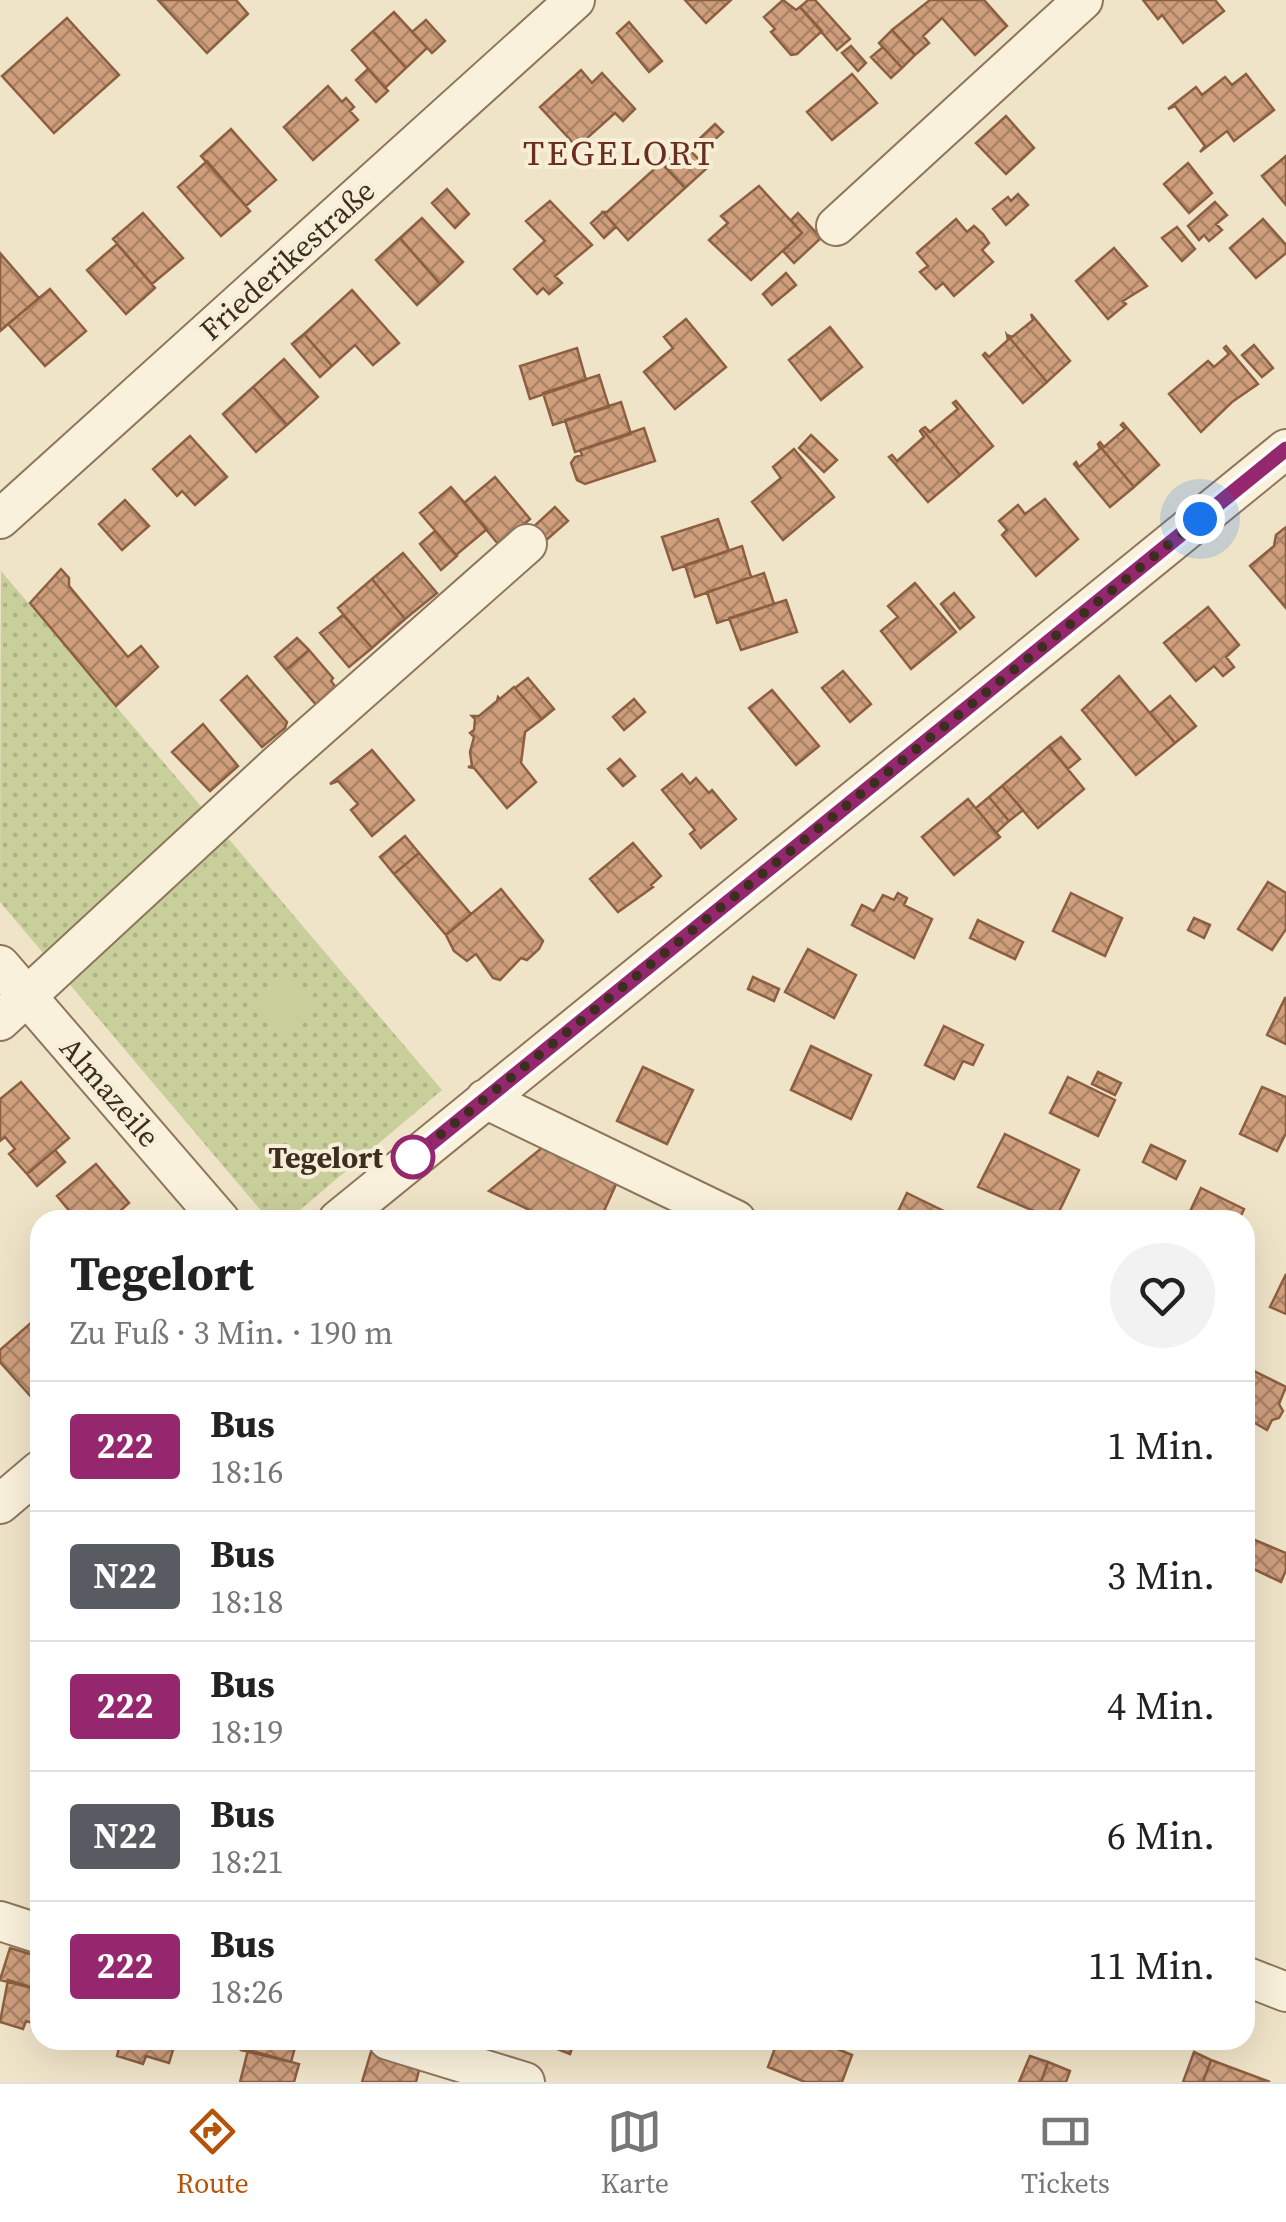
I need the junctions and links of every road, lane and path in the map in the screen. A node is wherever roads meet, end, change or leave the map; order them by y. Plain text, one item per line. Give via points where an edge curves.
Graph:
1 (575, 0) edge
2 (1084, 0) edge
3 (836, 226) dead end
4 (1286, 448) edge
5 (0, 519) edge
6 (528, 544) dead end
7 (0, 966) edge
8 (28, 996) junction
9 (0, 1021) edge
10 (485, 1099) junction
11 (211, 1210) edge
12 (350, 1210) edge
13 (715, 1210) edge
14 (0, 1922) edge
15 (30, 1931) edge
16 (1255, 1980) edge
17 (1286, 1992) edge
18 (421, 2050) edge
19 (525, 2082) edge

1 - 5 street, Friederikestraße
2 - 3 street
4 - 10 street
6 - 8 street
7 - 8 street, Almazeile
8 - 9 street
8 - 11 street, Almazeile
10 - 12 street
10 - 13 street
14 - 15 street
16 - 17 street
18 - 19 street

